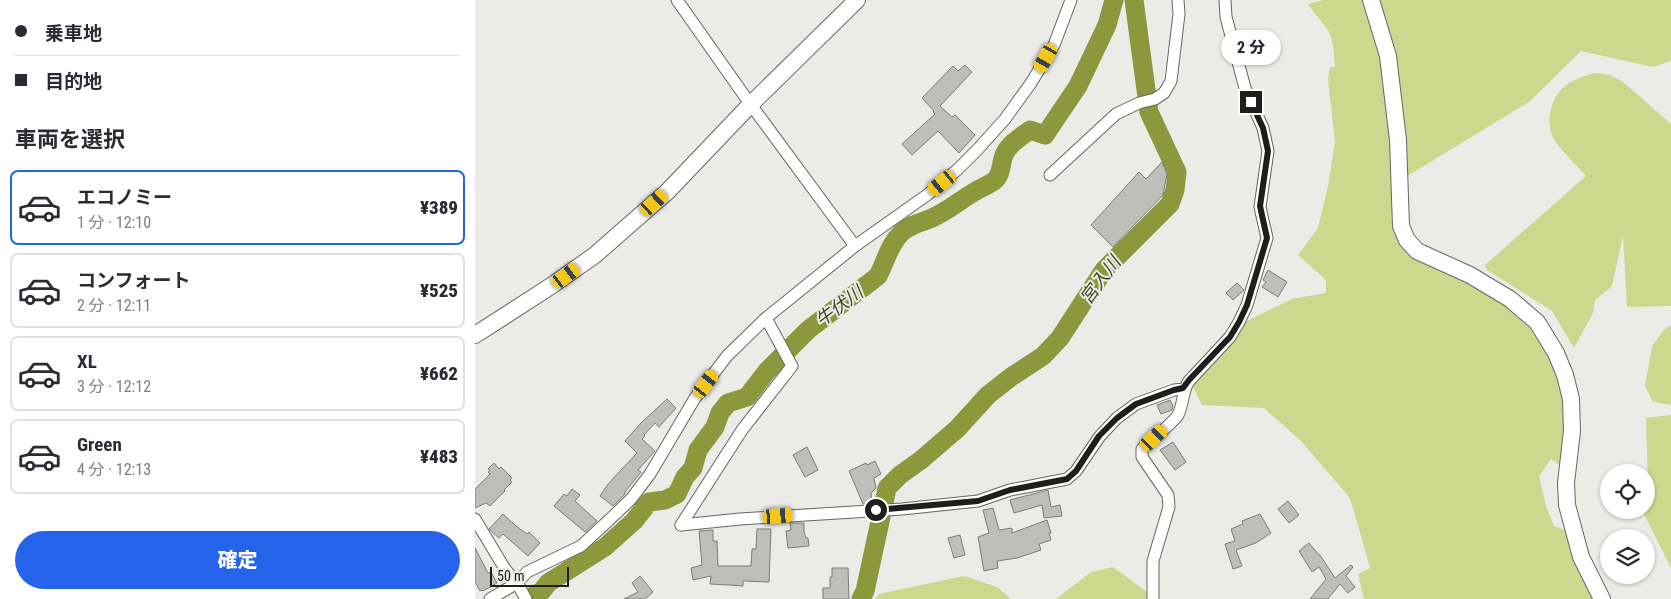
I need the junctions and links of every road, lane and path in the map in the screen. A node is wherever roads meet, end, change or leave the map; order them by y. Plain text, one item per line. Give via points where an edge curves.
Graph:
1 (677, 0) edge
2 (857, 0) edge
3 (1071, 0) edge
4 (1178, 0) edge
5 (1225, 0) edge
6 (1371, 0) edge
7 (751, 104) junction
8 (1050, 175) dead end
9 (855, 246) junction
10 (766, 318) junction
11 (475, 335) edge
12 (1183, 388) junction
13 (475, 519) edge
14 (517, 583) junction
15 (490, 599) edge
16 (526, 599) edge
17 (1153, 599) edge
18 (1602, 599) edge

1 - 7 street
2 - 7 street
3 - 9 street via 1053,45 1005,119 957,170
4 - 8 street via 1171,81 1164,93 1116,114
5 - 12 street via 1226,17 1245,88 1263,128 1268,151 1260,206 1267,238 1239,322 1230,337
6 - 18 street via 1387,56 1398,140 1401,226 1407,240 1417,250 1470,275 1510,299 1537,322 1556,353 1571,399 1567,505 1581,557
7 - 9 street
7 - 11 street via 667,192 602,249
9 - 10 street
10 - 12 street via 792,366 742,430 681,525 978,501 1010,490 1067,479 1099,436 1117,418 1136,404
10 - 14 street via 727,356 695,398 650,474 631,499 581,546 527,572
12 - 17 street via 1183,401 1177,416 1142,449 1141,457 1168,495 1169,507 1153,561
13 - 14 street
14 - 15 street
14 - 16 street

